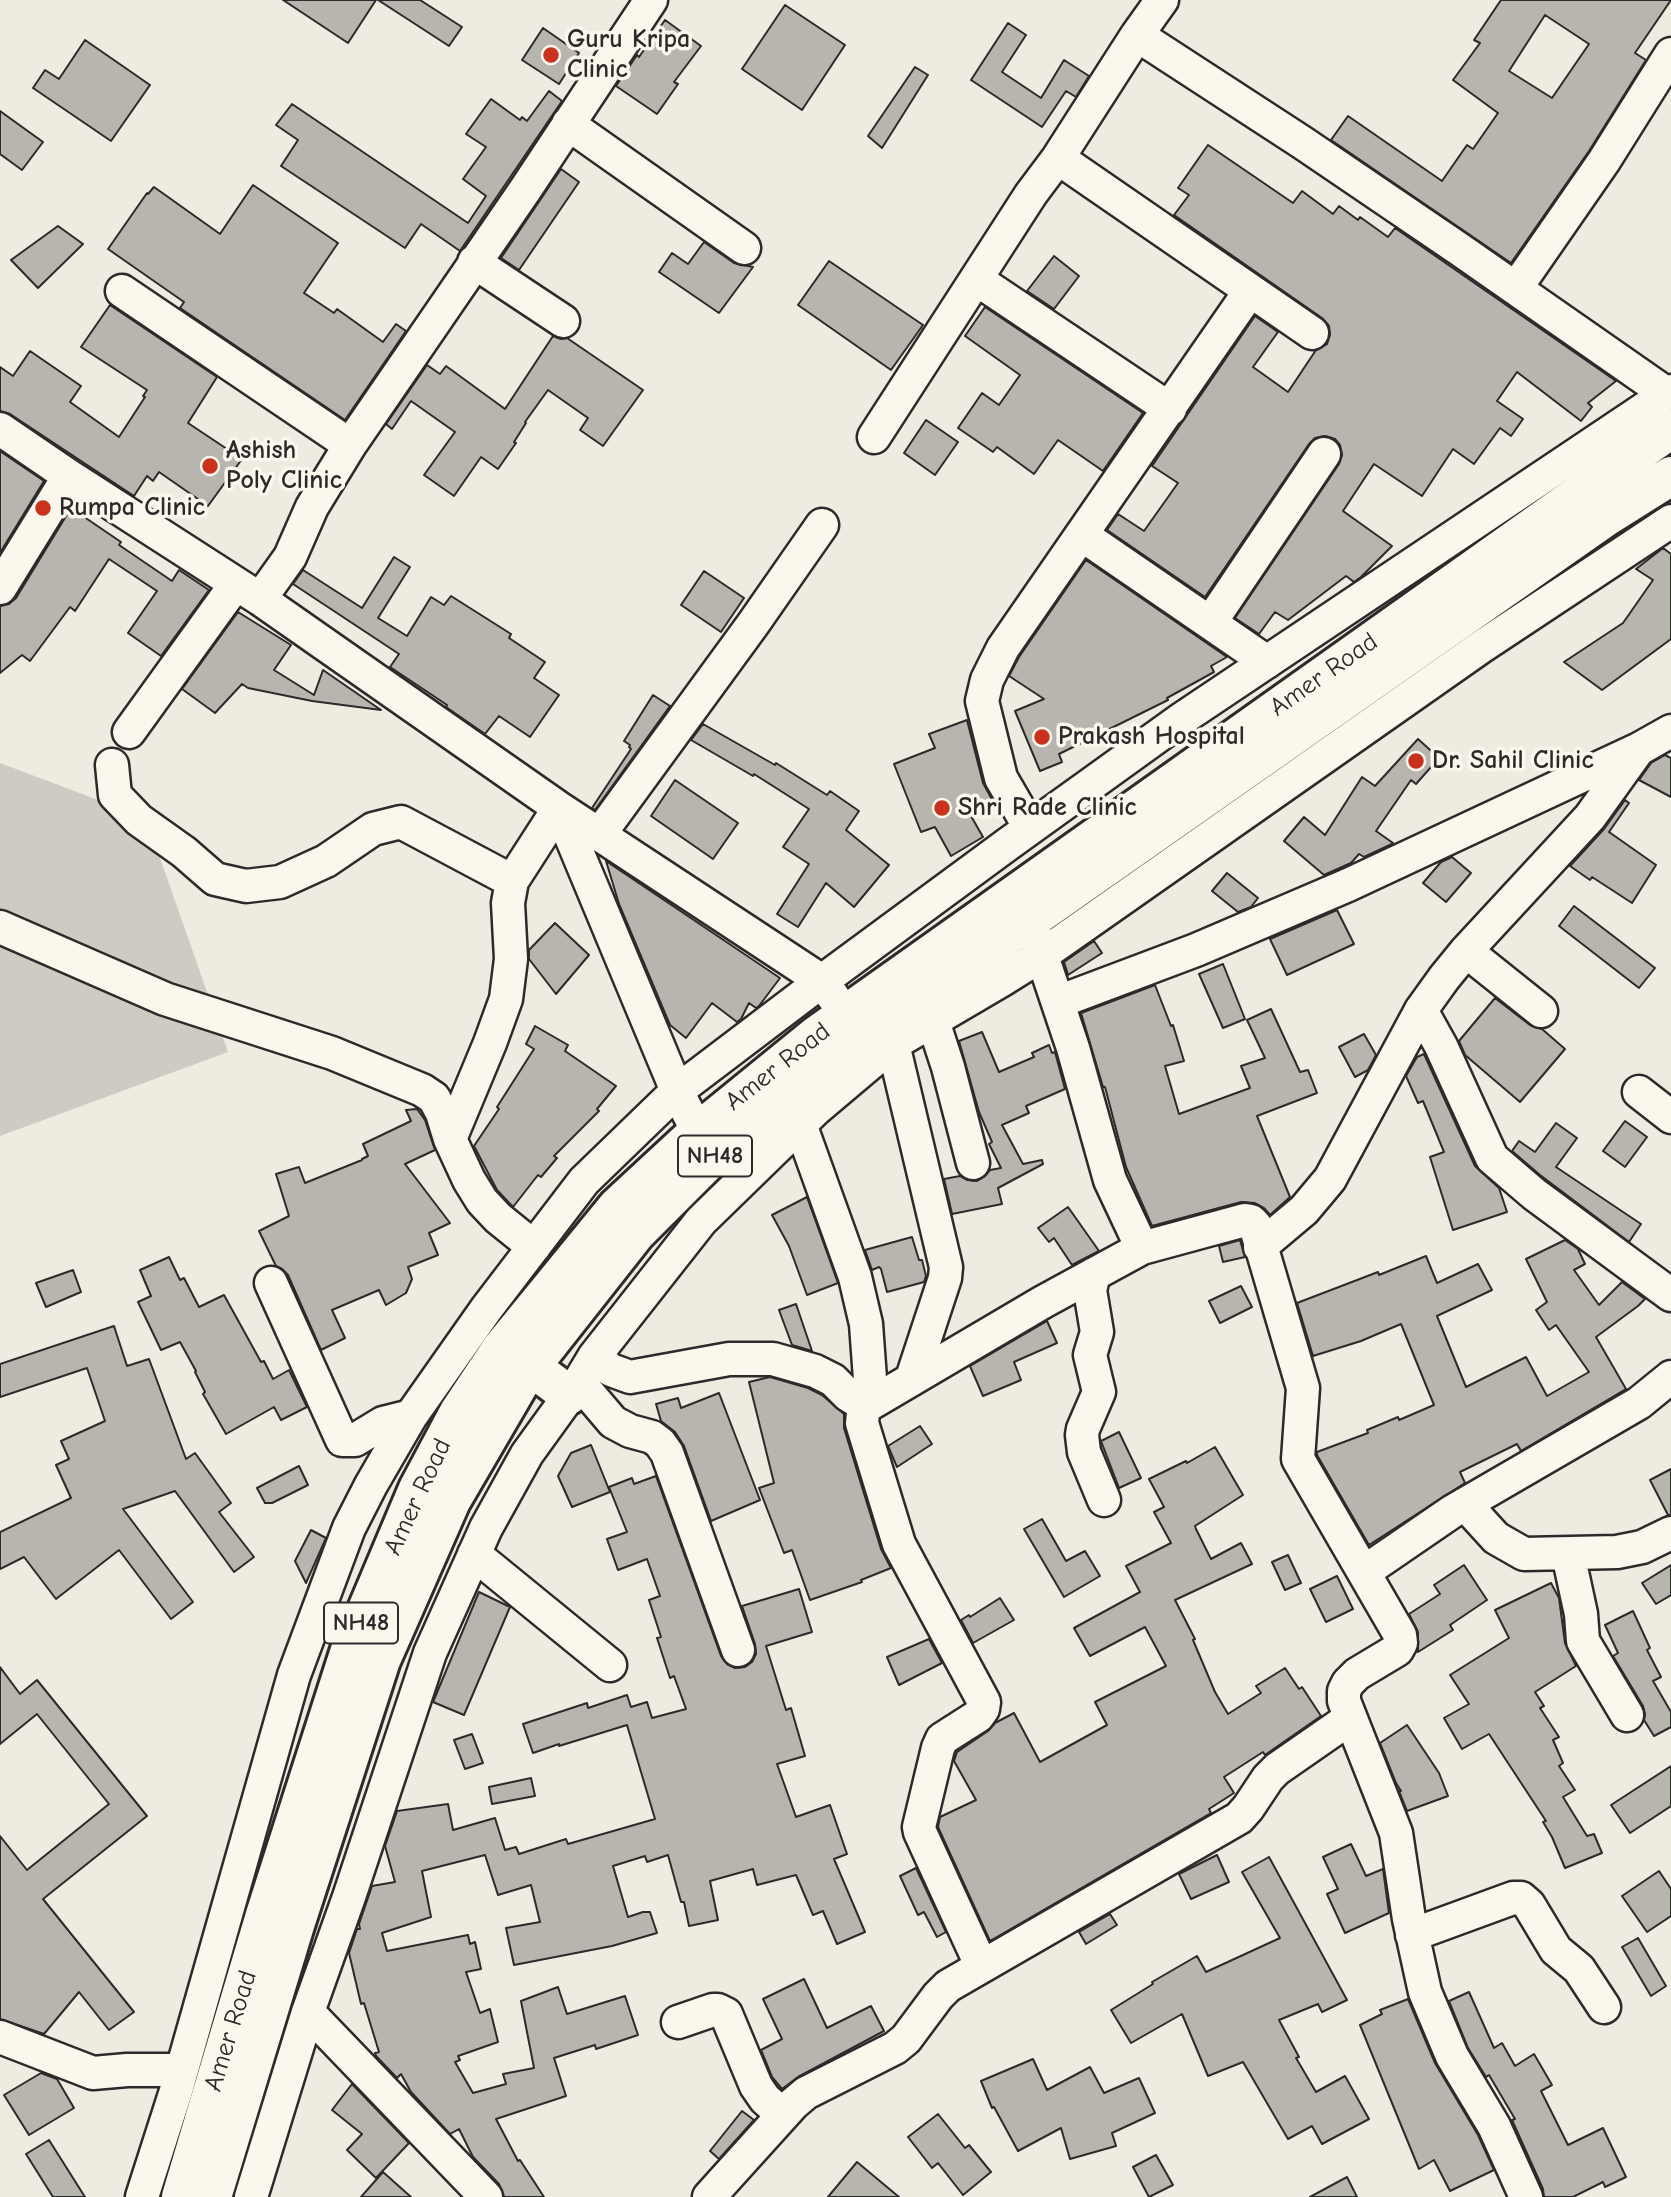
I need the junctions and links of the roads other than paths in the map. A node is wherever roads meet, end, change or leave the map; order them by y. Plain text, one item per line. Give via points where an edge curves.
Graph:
1 (651, 0) edge
2 (1162, 0) edge
3 (1137, 35) junction
4 (1671, 54) edge
5 (568, 124) junction
6 (1058, 158) junction
7 (744, 248) dead end
8 (474, 262) junction
9 (976, 279) junction
10 (1516, 288) junction
11 (122, 291) dead end
12 (1250, 291) junction
13 (563, 321) dead end
14 (1312, 334) dead end
15 (1670, 405) edge
16 (1170, 408) junction
17 (0, 429) edge
18 (874, 437) dead end
19 (350, 445) junction
20 (1324, 454) dead end
21 (1671, 476) edge
22 (69, 477) junction
23 (1671, 521) edge
24 (822, 525) dead end
25 (1082, 535) junction
26 (0, 588) edge
27 (248, 592) junction
28 (1210, 622) junction
29 (1267, 662) junction
30 (1671, 731) edge
31 (129, 732) dead end
32 (1639, 749) junction
33 (113, 765) dead end
34 (559, 808) junction
35 (1030, 828) junction
36 (599, 835) junction
37 (512, 881) junction
38 (0, 927) edge
39 (1036, 937) junction
40 (1466, 951) junction
41 (822, 981) junction
42 (1058, 1002) junction
43 (1421, 1010) junction
44 (1541, 1011) dead end
45 (845, 1015) junction
46 (933, 1021) junction
47 (894, 1044) junction
48 (677, 1091) junction
49 (1639, 1092) dead end
50 (1671, 1118) edge
51 (800, 1124) junction
52 (698, 1132) junction
53 (450, 1139) junction
54 (973, 1163) dead end
55 (534, 1247) junction
56 (1260, 1247) junction
57 (1142, 1248) junction
58 (1094, 1274) junction
59 (271, 1283) dead end
60 (1671, 1295) edge
61 (530, 1366) junction
62 (1671, 1377) edge
63 (580, 1378) junction
64 (912, 1378) junction
65 (864, 1403) junction
66 (411, 1416) junction
67 (1104, 1500) dead end
68 (1465, 1504) junction
69 (1671, 1533) edge
70 (474, 1554) junction
71 (1568, 1554) junction
72 (1364, 1572) junction
73 (738, 1650) dead end
74 (610, 1665) dead end
75 (1626, 1715) dead end
76 (1349, 1719) junction
77 (1412, 1935) junction
78 (981, 1965) junction
79 (1604, 2007) dead end
80 (307, 2012) junction
81 (678, 2022) dead end
82 (0, 2037) edge
83 (182, 2070) junction
84 (783, 2115) junction
85 (142, 2197) edge
86 (181, 2197) edge
87 (212, 2197) edge
88 (251, 2197) edge
89 (486, 2197) edge
90 (709, 2197) edge
91 (1526, 2197) edge

1 - 5 street
2 - 3 street
3 - 6 street
3 - 10 street
4 - 10 street
5 - 7 street
5 - 8 street
6 - 9 street
6 - 12 street
8 - 13 street
8 - 19 street
9 - 16 street
9 - 18 street
10 - 15 street
11 - 19 street
12 - 14 street
12 - 16 street
15 - 29 street
15 - 45 highway, Amer Road / NH48
16 - 25 street
17 - 22 street
19 - 27 street via 312,508 290,557
20 - 28 street
21 - 39 highway, Amer Road / NH48 via 1606,517
22 - 26 street
22 - 27 street
23 - 39 street
24 - 36 street
25 - 28 street
25 - 35 street via 1003,648 982,701 1001,778
27 - 31 street
27 - 34 street
28 - 29 street
29 - 35 street
30 - 32 street
32 - 40 street via 1590,817
32 - 42 street via 1348,885
33 - 37 street via 115,795 139,820 215,879 246,886 280,882 326,861 373,829 401,822
34 - 36 street
34 - 37 street
34 - 48 street
35 - 41 street
36 - 41 street
37 - 53 street via 506,999
38 - 53 street via 165,999 332,1054 422,1090 434,1097
39 - 42 street
39 - 46 street
39 - 61 highway, Amer Road / NH48 via 834,1058 710,1159 636,1233
40 - 43 street
40 - 44 street
41 - 45 street
41 - 48 street
42 - 57 street via 1110,1180
43 - 56 street via 1330,1179 1304,1210
43 - 60 street via 1492,1158
45 - 52 highway, Amer Road / NH48
46 - 47 street
46 - 54 street
47 - 51 street
47 - 64 street via 946,1267
48 - 52 street
48 - 55 street via 584,1181
49 - 50 street
51 - 63 street via 701,1221
51 - 65 street via 855,1277 866,1324 870,1379
52 - 86 highway, Amer Road / NH48 via 617,1207 500,1349 459,1412 418,1489 350,1650
53 - 55 street via 482,1201
55 - 66 street
56 - 57 street via 1255,1225 1245,1220
56 - 72 street via 1303,1388 1298,1459
57 - 58 street
58 - 64 street
58 - 67 street via 1090,1290 1097,1332 1090,1355 1099,1392 1083,1429 1083,1445
59 - 66 street via 342,1440 355,1440 383,1423
61 - 63 highway
61 - 87 highway, Amer Road / NH48 via 451,1501 382,1660
62 - 68 street via 1639,1403
63 - 65 street via 611,1370 630,1377 729,1359 773,1359 815,1371
63 - 70 street via 527,1454
63 - 73 street via 613,1422 652,1437 667,1453
64 - 65 street via 876,1402
65 - 78 street via 862,1423 902,1552 984,1702 978,1716 942,1739 919,1827
66 - 83 street via 349,1528 294,1675 236,1909
68 - 71 street via 1496,1538 1524,1554
68 - 72 street
69 - 71 street via 1642,1547
70 - 74 street
70 - 80 street via 430,1653 322,1943
71 - 75 street via 1583,1641
72 - 76 street via 1401,1635 1401,1643 1392,1654 1357,1674 1344,1690
76 - 77 street via 1396,1833
76 - 78 street via 1277,1769 1239,1818
77 - 79 street via 1521,1898 1556,1950 1579,1969
77 - 91 street via 1434,2017 1494,2126
78 - 84 street via 948,1986 895,2048 806,2093
80 - 88 street
80 - 89 street
81 - 84 street via 713,2010 726,2014 757,2086
82 - 83 street via 93,2073
83 - 85 street
84 - 90 street

